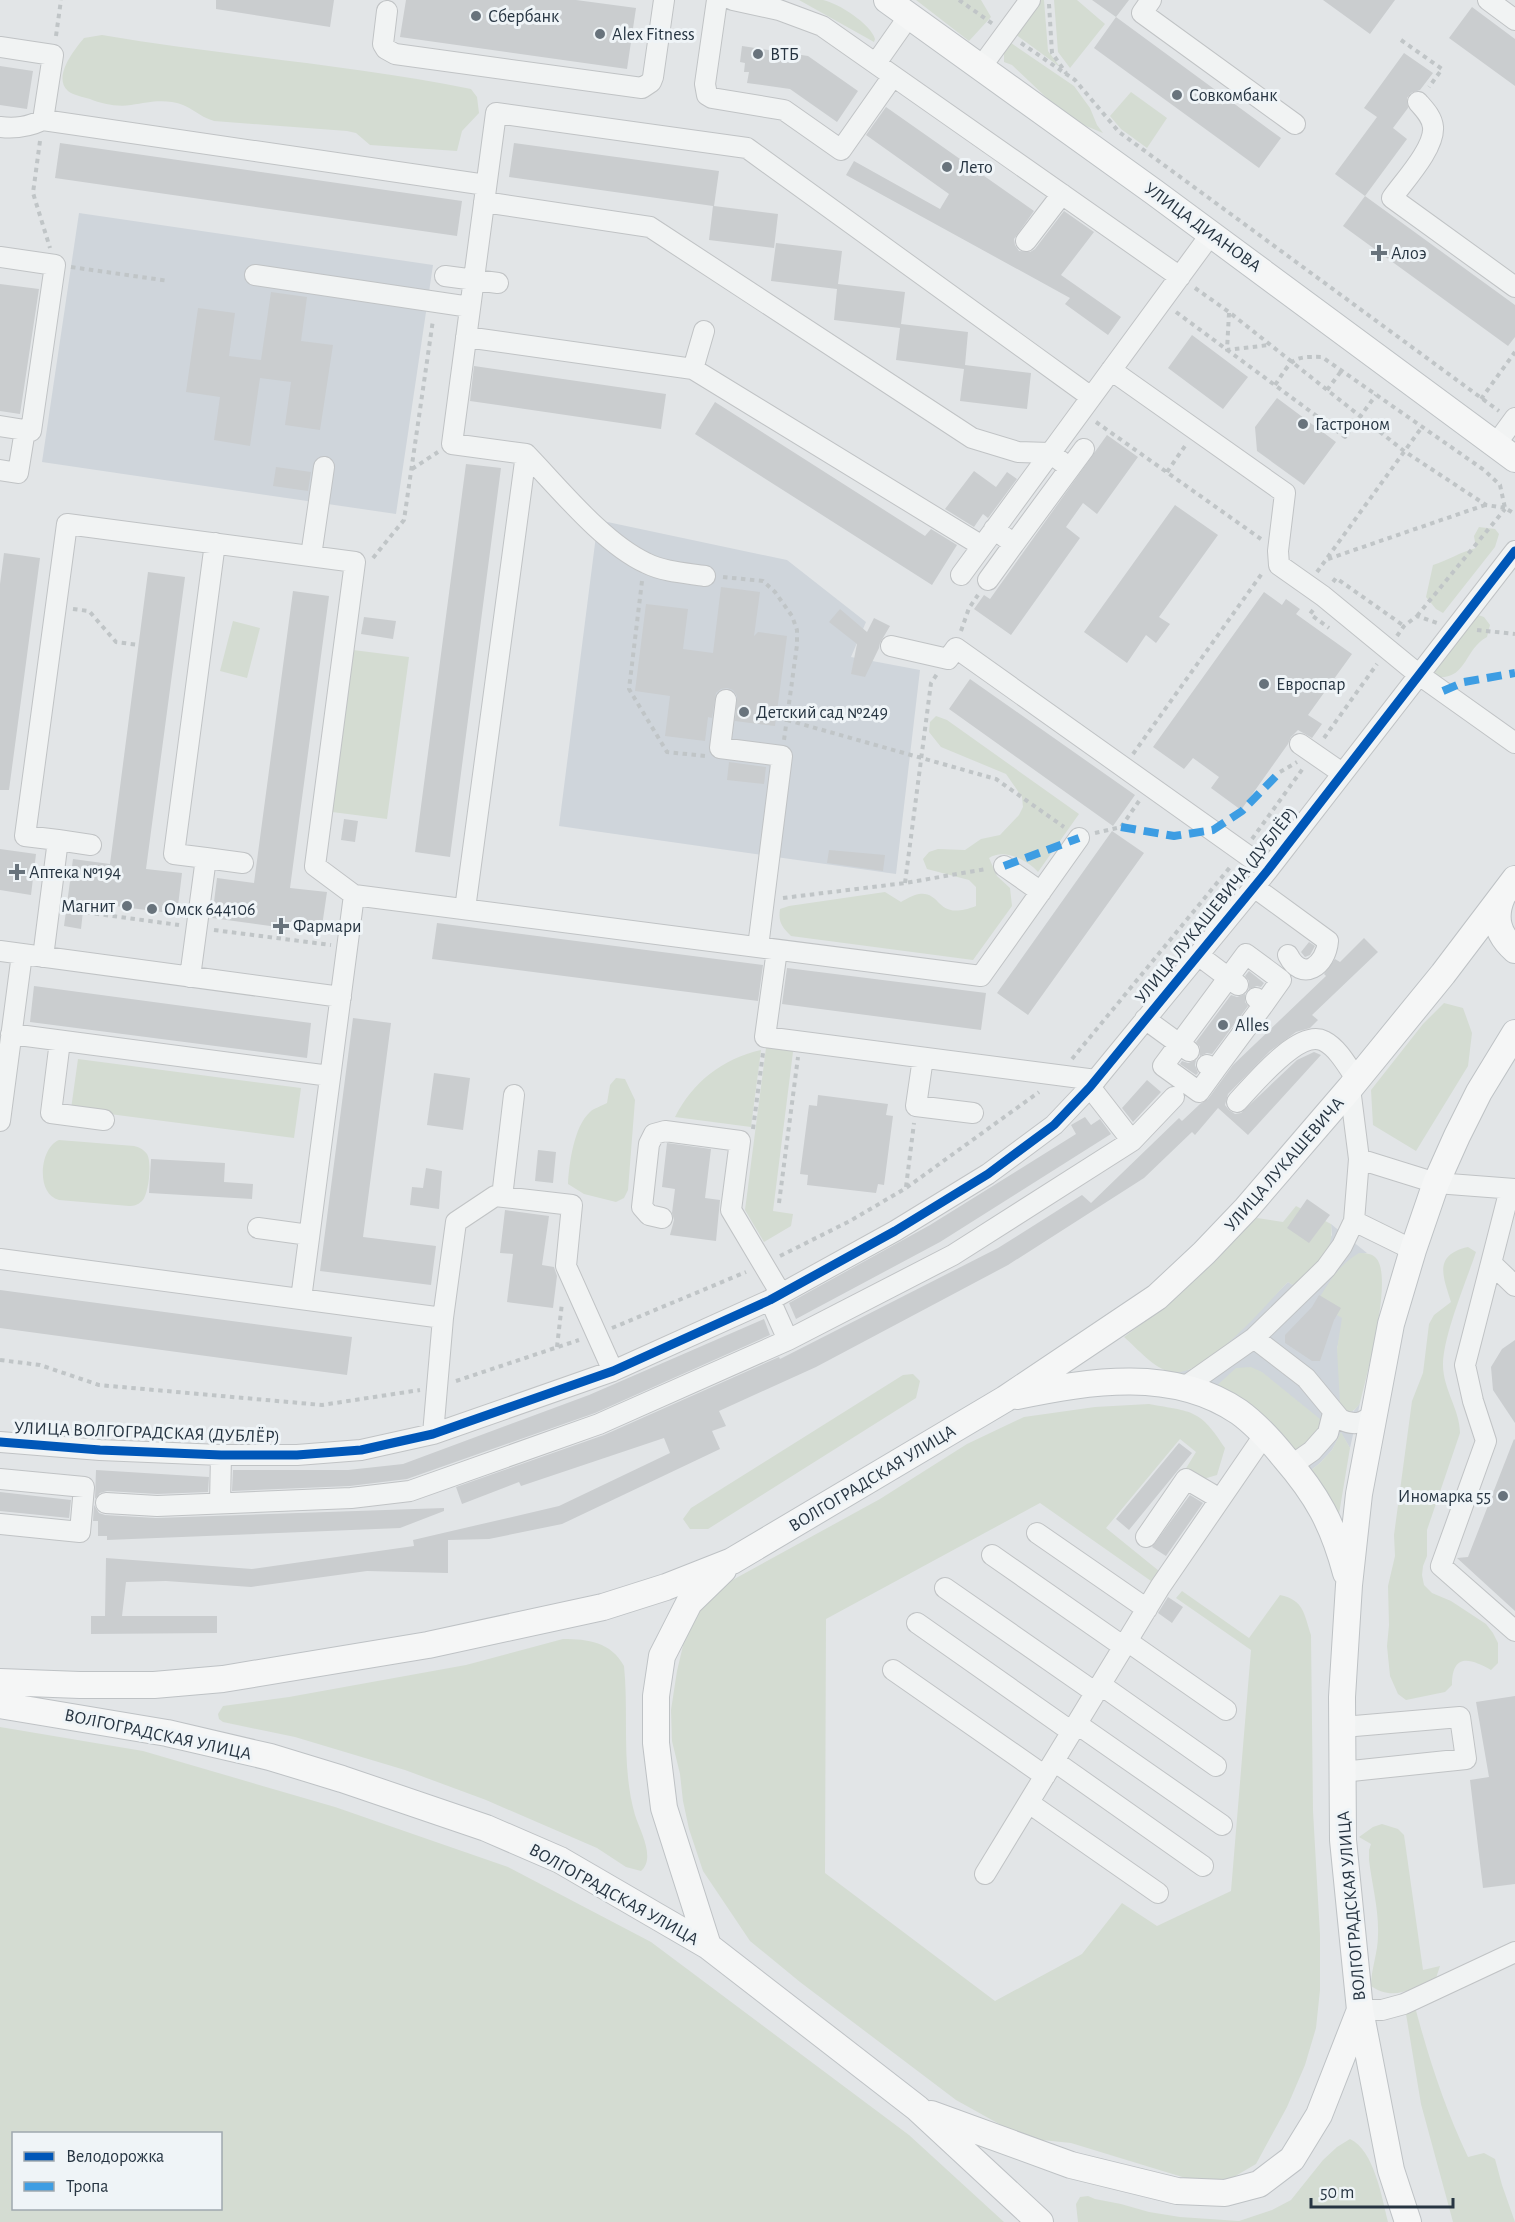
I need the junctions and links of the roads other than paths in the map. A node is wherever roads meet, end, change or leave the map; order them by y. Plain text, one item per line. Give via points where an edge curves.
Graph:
1 (664, 0) edge
2 (717, 0) edge
3 (733, 0) edge
4 (887, 0) edge
5 (1030, 0) edge
6 (1151, 0) edge
7 (1488, 0) edge
8 (387, 11) dead end
9 (909, 15) junction
10 (1515, 20) edge
11 (0, 47) edge
12 (876, 63) junction
13 (981, 67) junction
14 (893, 76) junction
15 (1418, 102) road end
16 (43, 120) junction
17 (1294, 124) dead end
18 (0, 127) edge
19 (485, 193) junction
20 (1062, 194) junction
21 (1211, 234) junction
22 (1026, 241) dead end
23 (0, 257) edge
24 (255, 275) dead end
25 (445, 276) dead end
26 (1180, 276) junction
27 (474, 279) junction
28 (498, 283) dead end
29 (1515, 287) edge
30 (470, 307) junction
31 (704, 331) dead end
32 (466, 337) junction
33 (693, 369) junction
34 (1111, 370) junction
35 (1086, 404) junction
36 (1515, 418) edge
37 (0, 426) edge
38 (25, 430) junction
39 (1084, 449) dead end
40 (1505, 452) edge
41 (1050, 453) junction
42 (526, 454) junction
43 (324, 467) dead end
44 (1070, 468) junction
45 (0, 470) edge
46 (994, 530) junction
47 (215, 543) junction
48 (1014, 544) junction
49 (982, 546) junction
50 (1515, 550) edge
51 (311, 556) junction
52 (961, 575) dead end
53 (705, 576) road end
54 (988, 580) road end
55 (891, 646) dead end
56 (1418, 674) junction
57 (726, 700) dead end
58 (1515, 743) edge
59 (1300, 744) dead end
60 (1342, 773) junction
61 (1079, 838) road end
62 (58, 840) junction
63 (91, 845) dead end
64 (206, 858) junction
65 (243, 863) dead end
66 (1004, 866) road end
67 (1268, 870) junction
68 (1509, 886) edge
69 (1254, 887) junction
70 (1041, 892) junction
71 (354, 895) junction
72 (465, 909) junction
73 (767, 948) junction
74 (1515, 950) edge
75 (0, 951) edge
76 (22, 954) junction
77 (1198, 955) junction
78 (1288, 955) dead end
79 (43, 957) junction
80 (190, 976) junction
81 (1233, 982) junction
82 (341, 997) junction
83 (1145, 1019) junction
84 (1515, 1033) edge
85 (11, 1034) junction
86 (60, 1041) junction
87 (1184, 1048) junction
88 (923, 1058) junction
89 (330, 1076) junction
90 (1093, 1083) junction
91 (1354, 1084) junction
92 (514, 1095) dead end
93 (1174, 1097) dead end
94 (1237, 1102) dead end
95 (973, 1113) dead end
96 (0, 1120) edge
97 (104, 1120) dead end
98 (1132, 1141) junction
99 (1359, 1159) junction
100 (1436, 1183) junction
101 (1512, 1189) edge
102 (502, 1197) junction
103 (662, 1218) dead end
104 (1354, 1221) junction
105 (258, 1228) dead end
106 (895, 1232) joint
107 (309, 1235) junction
108 (1413, 1250) junction
109 (0, 1259) edge
110 (1491, 1263) junction
111 (1515, 1286) edge
112 (776, 1297) junction
113 (301, 1299) junction
114 (443, 1317) junction
115 (1254, 1338) junction
116 (788, 1340) junction
117 (613, 1371) junction
118 (1184, 1388) junction
119 (1005, 1399) junction
120 (1333, 1413) junction
121 (1374, 1413) junction
122 (433, 1434) junction
123 (1265, 1434) junction
124 (0, 1442) edge
125 (221, 1455) junction
126 (1292, 1465) junction
127 (0, 1479) edge
128 (1220, 1499) junction
129 (106, 1503) dead end
130 (220, 1503) junction
131 (0, 1524) edge
132 (1037, 1533) dead end
133 (1146, 1537) dead end
134 (992, 1555) dead end
135 (732, 1561) junction
136 (1349, 1584) junction
137 (945, 1588) dead end
138 (1147, 1609) junction
139 (917, 1623) dead end
140 (1515, 1631) edge
141 (1125, 1644) junction
142 (893, 1670) dead end
143 (0, 1682) edge
144 (1098, 1689) junction
145 (0, 1705) edge
146 (1226, 1710) dead end
147 (1343, 1727) junction
148 (1074, 1728) junction
149 (1216, 1766) dead end
150 (1049, 1769) junction
151 (1342, 1772) junction
152 (1029, 1803) junction
153 (1222, 1825) dead end
154 (1203, 1866) dead end
155 (985, 1874) dead end
156 (1158, 1893) dead end
157 (708, 1946) junction
158 (1515, 1952) edge
159 (1360, 2010) junction
160 (917, 2108) junction
161 (1040, 2222) edge
162 (1408, 2222) edge

1 - 8 street via 653,77 642,88 395,54 383,44
2 - 14 street via 705,84 707,95 712,98 784,110 841,150
3 - 12 street via 779,10 822,26
4 - 9 main road, УЛИЦА ДИАНОВА
5 - 13 street
6 - 17 street via 1142,12
7 - 10 street
9 - 12 street
9 - 13 main road, УЛИЦА ДИАНОВА
11 - 16 street via 53,55
12 - 14 street
13 - 21 main road, УЛИЦА ДИАНОВА
14 - 20 street
15 - 29 street via 1429,114 1432,140 1392,198
16 - 18 street via 14,129
16 - 19 street
19 - 27 street
19 - 35 street via 496,112 747,148
19 - 41 street via 650,227 972,438 1018,452
20 - 22 street
20 - 26 street
21 - 26 street
21 - 40 main road, УЛИЦА ДИАНОВА
23 - 38 street via 55,265 31,431
24 - 30 street
25 - 27 street
26 - 34 street
27 - 28 street
27 - 30 street
30 - 32 street
31 - 33 street
32 - 33 street
32 - 42 street via 452,444
33 - 49 street
34 - 35 street
34 - 56 street via 1285,493 1279,565
35 - 41 street
36 - 40 street
37 - 38 street
38 - 45 street via 18,473
39 - 44 street
41 - 44 street
41 - 46 street
42 - 53 street via 597,527 645,563
42 - 72 street
43 - 51 street
44 - 48 street
46 - 48 street
46 - 49 street
47 - 51 street
47 - 62 street via 67,524 25,836
47 - 64 street via 174,854
48 - 54 street
49 - 52 street
50 - 56 street, УЛИЦА ЛУКАШЕВИЧА (ДУБЛЁР)
51 - 71 street via 355,562 315,866
55 - 67 street via 948,659 956,648
56 - 58 street
56 - 60 street, УЛИЦА ЛУКАШЕВИЧА (ДУБЛЁР)
57 - 73 street via 720,748 782,756 764,900
59 - 60 street
60 - 67 street, УЛИЦА ЛУКАШЕВИЧА (ДУБЛЁР)
61 - 70 street
62 - 63 street
62 - 79 street
64 - 65 street
64 - 80 street
66 - 70 street
67 - 69 street, УЛИЦА ЛУКАШЕВИЧА (ДУБЛЁР)
68 - 74 main road via 1497,908 1497,924 1503,939
68 - 91 main road, УЛИЦА ЛУКАШЕВИЧА
69 - 77 street, УЛИЦА ЛУКАШЕВИЧА (ДУБЛЁР)
69 - 78 street via 1328,941 1327,951 1313,968 1303,970 1293,965
70 - 73 street via 981,976
71 - 72 street
71 - 82 street
72 - 73 street
73 - 88 street via 765,1037
75 - 76 street
76 - 79 street
76 - 85 street
77 - 81 street
77 - 83 street, УЛИЦА ЛУКАШЕВИЧА (ДУБЛЁР)
79 - 80 street
80 - 82 street
81 - 87 street
81 - 87 street via 1246,954 1281,980 1260,1001 1211,1067 1199,1092 1163,1066
82 - 89 street
83 - 87 street
83 - 90 street, УЛИЦА ЛУКАШЕВИЧА (ДУБЛЁР)
84 - 100 main road via 1479,1092
85 - 86 street
85 - 96 street
86 - 89 street
86 - 97 street via 51,1113
88 - 90 street
88 - 95 street via 916,1106
89 - 107 street
90 - 98 street
90 - 106 street, УЛИЦА ЛУКАШЕВИЧА (ДУБЛЁР) via 1054,1125 988,1174
91 - 94 street via 1326,1041 1307,1039 1277,1060
91 - 99 street
91 - 119 main road, УЛИЦА ЛУКАШЕВИЧА via 1246,1209 1157,1297
92 - 102 street
93 - 98 street
98 - 116 street via 953,1255
99 - 100 street
99 - 104 street
100 - 101 street
100 - 108 main road
101 - 110 street
102 - 114 street via 495,1196 456,1222
102 - 117 street via 572,1205 566,1266
103 - 112 street via 649,1215 642,1207 649,1144 654,1134 665,1131 740,1141 731,1210 764,1264
104 - 108 street
104 - 115 street via 1326,1268
105 - 107 street
106 - 112 street, УЛИЦА ВОЛГОГРАДСКАЯ (ДУБЛЁР)
107 - 113 street
108 - 121 main road via 1392,1324
109 - 113 street
110 - 111 street
110 - 140 street via 1465,1365 1486,1441 1441,1566
112 - 116 street
112 - 117 street, УЛИЦА ВОЛГОГРАДСКАЯ (ДУБЛЁР)
113 - 114 street
114 - 122 street
115 - 118 street
115 - 120 street via 1306,1378
116 - 130 street via 599,1424 410,1491 351,1498
117 - 122 street, УЛИЦА ВОЛГОГРАДСКАЯ (ДУБЛЁР)
118 - 119 main road via 1156,1382 1116,1381
118 - 123 main road via 1229,1407
119 - 135 main road, ВОЛГОГРАДСКАЯ УЛИЦА
120 - 121 street via 1347,1423 1357,1424
120 - 126 street via 1328,1433
121 - 136 main road via 1359,1494
122 - 125 street, УЛИЦА ВОЛГОГРАДСКАЯ (ДУБЛЁР) via 361,1450
123 - 126 main road
123 - 128 street
124 - 125 street, УЛИЦА ВОЛГОГРАДСКАЯ (ДУБЛЁР)
125 - 130 street
126 - 136 main road via 1321,1505 1338,1543
127 - 131 street via 84,1487 80,1532
128 - 133 street via 1186,1479
128 - 138 street
129 - 130 street
132 - 138 street
134 - 141 street
135 - 143 main road, ВОЛГОГРАДСКАЯ УЛИЦА via 603,1607 417,1647 223,1679 166,1684
135 - 157 main road via 689,1603 662,1656 656,1696 656,1743 664,1808
136 - 147 main road, ВОЛГОГРАДСКАЯ УЛИЦА
137 - 144 street
138 - 141 street
139 - 148 street
141 - 144 street
141 - 146 street
142 - 150 street
144 - 148 street
144 - 149 street
145 - 157 main road, ВОЛГОГРАДСКАЯ УЛИЦА via 167,1733 270,1757 486,1828 560,1860
147 - 151 main road, ВОЛГОГРАДСКАЯ УЛИЦА
147 - 151 street via 1460,1717 1466,1759
148 - 150 street
148 - 153 street
150 - 152 street
150 - 154 street
151 - 159 main road, ВОЛГОГРАДСКАЯ УЛИЦА via 1343,1840
152 - 155 street
152 - 156 street
157 - 160 main road, ВОЛГОГРАДСКАЯ УЛИЦА
158 - 159 street via 1404,2004
159 - 160 main road via 1319,2115 1292,2159 1259,2184 1225,2193 1177,2191 1071,2165
159 - 162 main road, ВОЛГОГРАДСКАЯ УЛИЦА via 1391,2169
160 - 161 main road, ВОЛГОГРАДСКАЯ УЛИЦА

